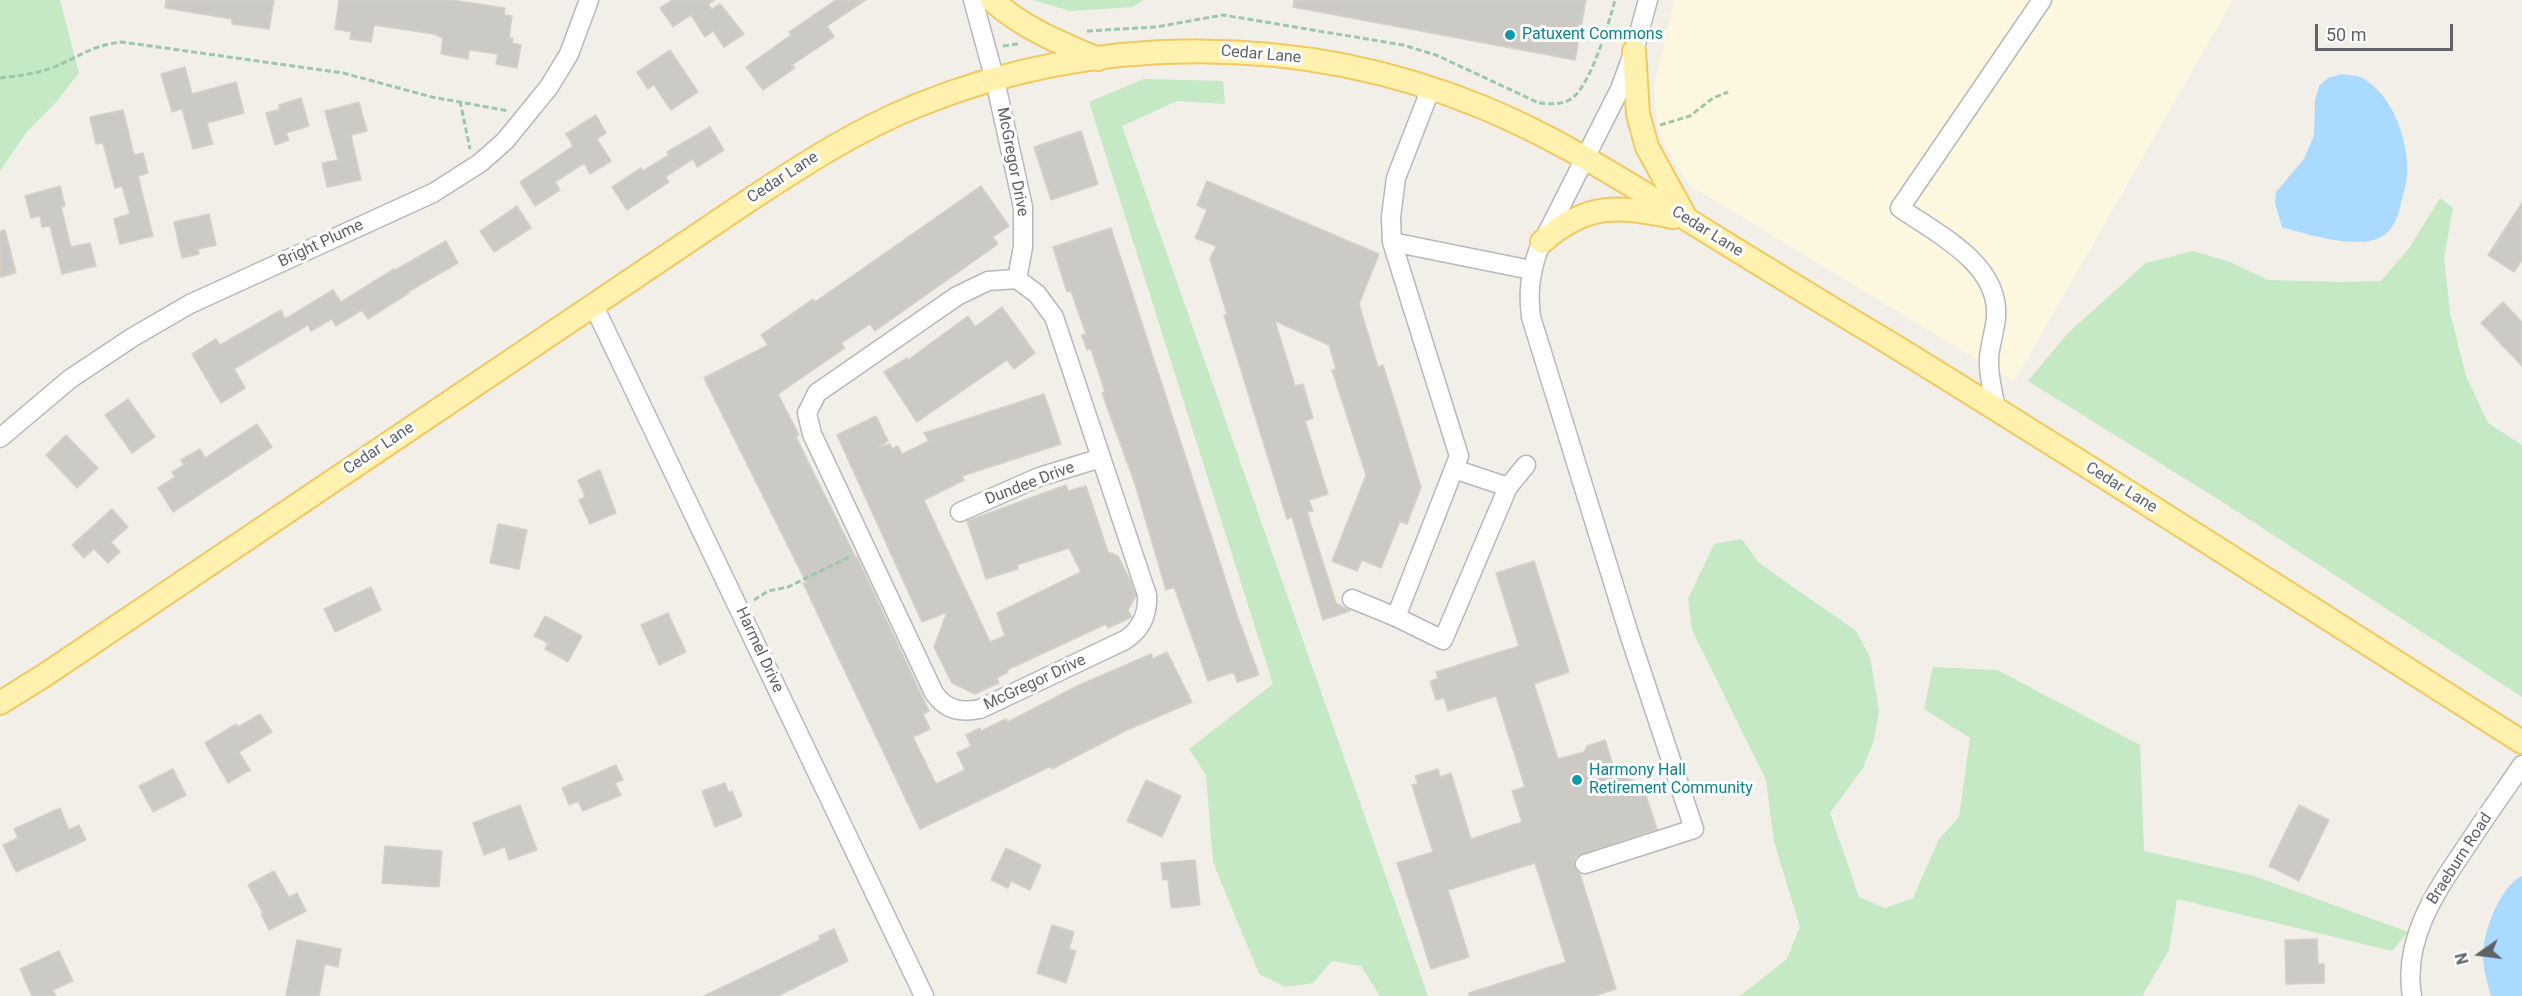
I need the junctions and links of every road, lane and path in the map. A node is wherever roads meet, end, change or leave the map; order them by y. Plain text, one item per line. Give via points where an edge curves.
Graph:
1 (589, 0) edge
2 (973, 0) edge
3 (992, 0) edge
4 (1615, 0) edge
5 (1648, 0) edge
6 (2042, 0) edge
7 (1082, 32) dead end
8 (1634, 51) junction
9 (1098, 59) junction
10 (0, 78) edge
11 (995, 80) junction
12 (1431, 88) junction
13 (1728, 92) dead end
14 (460, 101) junction
15 (528, 114) junction
16 (1655, 127) dead end
17 (1584, 156) junction
18 (480, 163) junction
19 (1687, 219) junction
20 (1392, 242) junction
21 (1542, 242) junction
22 (1531, 270) junction
23 (1017, 279) junction
24 (593, 304) junction
25 (1996, 409) junction
26 (0, 438) edge
27 (1101, 458) junction
28 (1526, 465) dead end
29 (1454, 469) junction
30 (1508, 487) junction
31 (960, 512) dead end
32 (866, 549) junction
33 (1352, 599) dead end
34 (741, 612) junction
35 (1396, 617) junction
36 (0, 704) edge
37 (2522, 742) edge
38 (2522, 765) edge
39 (1585, 864) dead end
40 (920, 995) edge
41 (2412, 996) edge

1 - 15 street, Bright Plume via 568,54
2 - 11 street, McGregor Drive
3 - 9 main road via 1044,36
4 - 7 path via 1586,84 1571,99 1556,104 1539,103 1436,55 1403,45 1223,15 1156,27
5 - 8 street
6 - 25 street via 1900,208 1968,256 1990,287 1996,316 1989,361
8 - 17 street via 1620,89
8 - 19 main road via 1635,92 1645,139
9 - 11 main road, Cedar Lane
9 - 12 main road, Cedar Lane via 1136,53 1234,51 1290,56 1387,74
10 - 14 path via 52,68 104,44 122,42 343,73
11 - 23 street, McGregor Drive via 1023,207 1023,247
11 - 24 main road, Cedar Lane via 921,104 841,142
12 - 17 main road, Cedar Lane via 1483,107
12 - 20 street via 1395,178 1390,218
13 - 16 path via 1690,116
14 - 15 path
14 - 18 path via 468,148
15 - 18 street, Bright Plume
17 - 19 main road, Cedar Lane
17 - 21 street
18 - 26 street, Bright Plume via 433,193 190,304 70,379
19 - 21 main road via 1631,208 1608,209 1560,226
19 - 25 main road, Cedar Lane
20 - 22 street
20 - 29 street via 1460,456
21 - 22 street
22 - 39 street via 1531,317 1694,829
23 - 27 street, McGregor Drive via 1037,294 1054,317
23 - 32 street, McGregor Drive via 988,281 957,296 817,393 812,401 807,413 812,435
24 - 34 street, Harmel Drive
24 - 36 main road, Cedar Lane
25 - 37 main road, Cedar Lane
27 - 31 street, Dundee Drive via 1030,480
27 - 32 street, McGregor Drive via 1147,594 1141,625 1125,640 980,709 959,712 933,693
28 - 30 street
29 - 30 street
29 - 35 street
30 - 35 street via 1443,640
32 - 34 path via 788,587 768,591
33 - 35 street
34 - 40 street, Harmel Drive
38 - 41 street, Braeburn Road via 2423,917 2411,962

